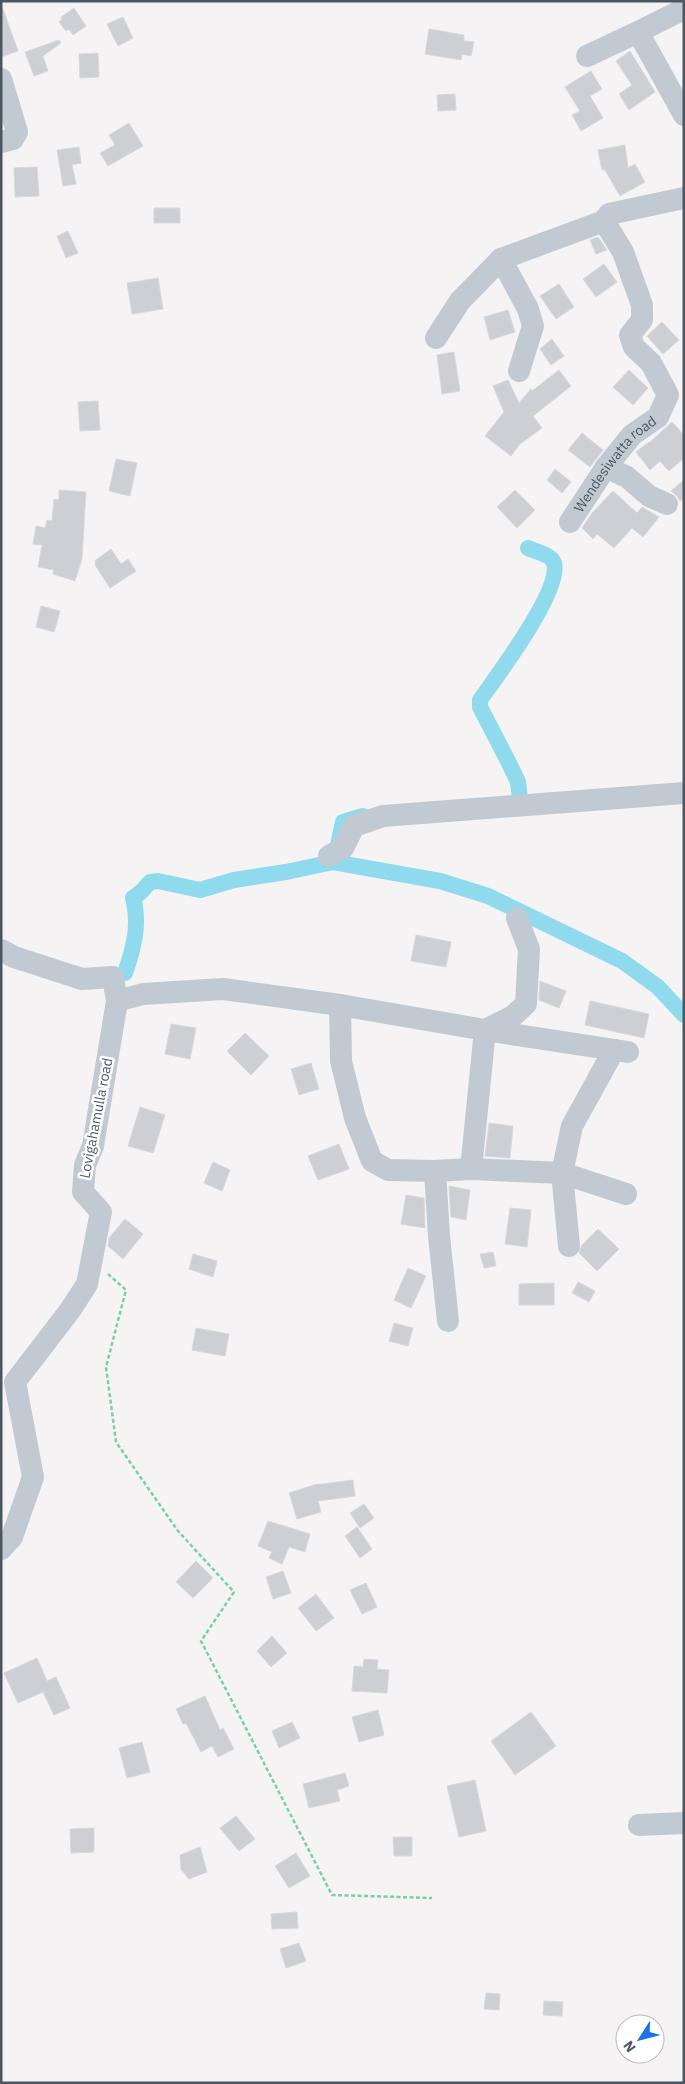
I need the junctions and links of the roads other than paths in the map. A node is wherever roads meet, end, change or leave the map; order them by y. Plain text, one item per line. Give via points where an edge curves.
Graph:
1 (684, 9) edge
2 (638, 32) junction
3 (587, 56) dead end
4 (1, 79) edge
5 (684, 115) edge
6 (1, 142) edge
7 (684, 198) edge
8 (604, 221) junction
9 (501, 259) junction
10 (436, 338) dead end
11 (519, 371) dead end
12 (676, 398) edge
13 (606, 467) junction
14 (667, 504) dead end
15 (570, 522) dead end
16 (684, 793) edge
17 (336, 852) dead end
18 (516, 918) dead end
19 (1, 950) edge
20 (117, 1001) junction
21 (340, 1005) junction
22 (484, 1030) junction
23 (471, 1168) junction
24 (435, 1171) junction
25 (562, 1173) junction
26 (626, 1194) dead end
27 (569, 1246) dead end
28 (448, 1321) dead end
29 (1, 1549) edge
30 (684, 1823) edge
31 (638, 1825) dead end

1 - 2 street
2 - 3 street
2 - 5 street
4 - 6 street via 17,132 13,139
7 - 8 street via 609,214
8 - 9 street
8 - 12 street, Wendesiwatta road via 624,252 642,305 642,320 630,335 634,347 651,363
9 - 10 street via 460,301
9 - 11 street via 528,309 533,326
12 - 13 street, Wendesiwatta road via 658,417 632,435
13 - 14 street
13 - 15 street, Wendesiwatta road
16 - 17 street via 383,816 354,826
18 - 22 street via 528,949 526,1004 513,1016
19 - 20 street, Lovigahamulla road via 82,979 113,977
20 - 21 street via 143,994 223,989
20 - 29 street, Lovigahamulla road via 93,1146 85,1165 83,1192 101,1212 87,1284 72,1309 15,1382 33,1477 12,1536
21 - 22 street
21 - 24 street via 341,1061 355,1118 372,1161 388,1170
22 - 23 street
22 - 25 street via 621,1051 572,1126
23 - 24 street
23 - 25 street
24 - 28 street
25 - 26 street
25 - 27 street
30 - 31 street

